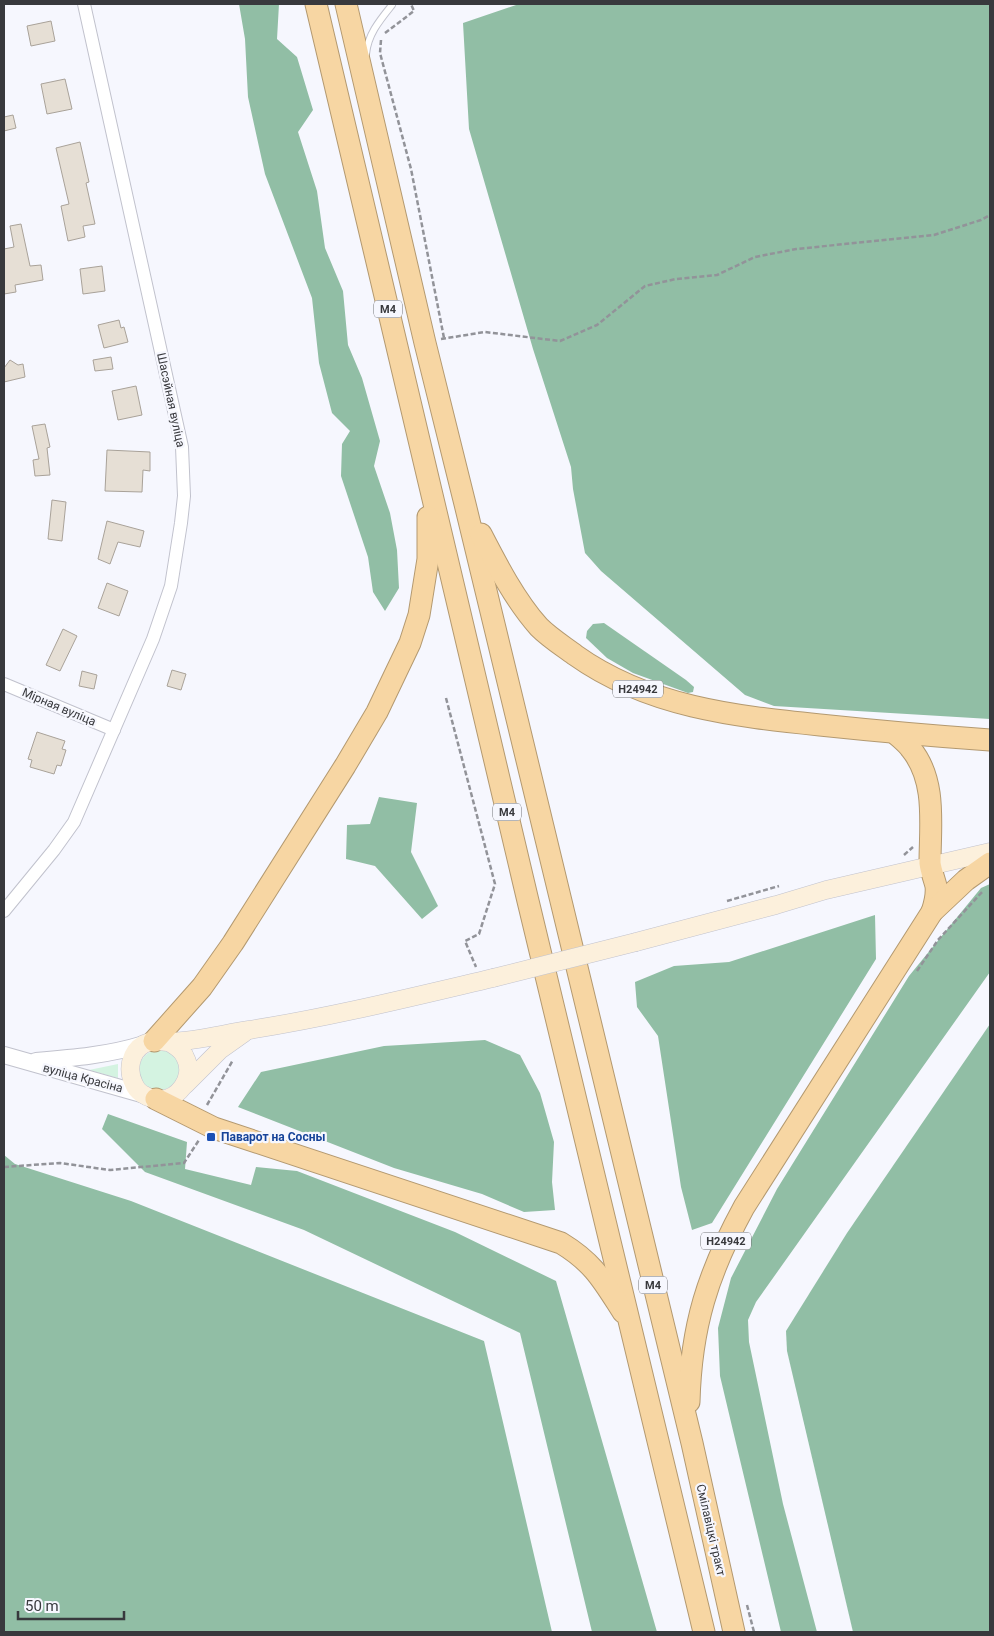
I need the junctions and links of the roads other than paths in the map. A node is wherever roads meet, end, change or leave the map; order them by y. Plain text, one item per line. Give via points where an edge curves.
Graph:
1 (84, 4) edge
2 (316, 4) edge
3 (346, 4) edge
4 (384, 4) edge
5 (394, 4) edge
6 (364, 78) junction
7 (426, 471) junction
8 (465, 504) junction
9 (4, 684) edge
10 (114, 730) junction
11 (895, 733) junction
12 (990, 740) edge
13 (990, 852) edge
14 (990, 862) edge
15 (930, 866) junction
16 (4, 911) edge
17 (932, 912) junction
18 (249, 1030) junction
19 (156, 1042) junction
20 (4, 1055) edge
21 (22, 1062) junction
22 (182, 1088) junction
23 (150, 1097) junction
24 (632, 1324) junction
25 (688, 1427) junction
26 (704, 1632) edge
27 (734, 1632) edge

1 - 10 street, Шасэйная вуліца via 182,447 184,496 171,586 154,639
2 - 7 highway, М4
3 - 6 highway, М4
4 - 5 lane
5 - 6 lane via 371,34
6 - 8 highway, М4
7 - 19 highway via 428,560 419,615 410,643 345,766 233,943 202,987
7 - 24 highway, М4
8 - 11 highway, Н24942 via 525,609 560,645 595,668 647,694 682,704 729,714
8 - 25 highway, М4
9 - 10 street, Мірная вуліца
10 - 16 street, Шасэйная вуліца via 74,822
11 - 12 highway, Н24942
11 - 15 highway, Н24942 via 920,761 932,807
13 - 15 main road
14 - 17 highway, Н24942
15 - 17 highway, Н24942 via 936,887
15 - 18 main road, bridge via 341,1014
17 - 25 highway, Н24942 via 767,1169 726,1241 708,1284 697,1327 690,1366
18 - 19 main road
18 - 22 main road via 220,1050
19 - 21 street, вуліца Красіна via 101,1054
19 - 22 main road via 178,1048 186,1057 188,1069
19 - 23 main road via 133,1057 130,1067 130,1077 135,1086
20 - 21 street, вуліца Красіна
21 - 23 street, вуліца Красіна
22 - 23 main road via 170,1097
23 - 24 highway via 200,1122 561,1243 588,1262
24 - 26 highway, М4
25 - 27 highway, Смілавіцкі тракт / М4

